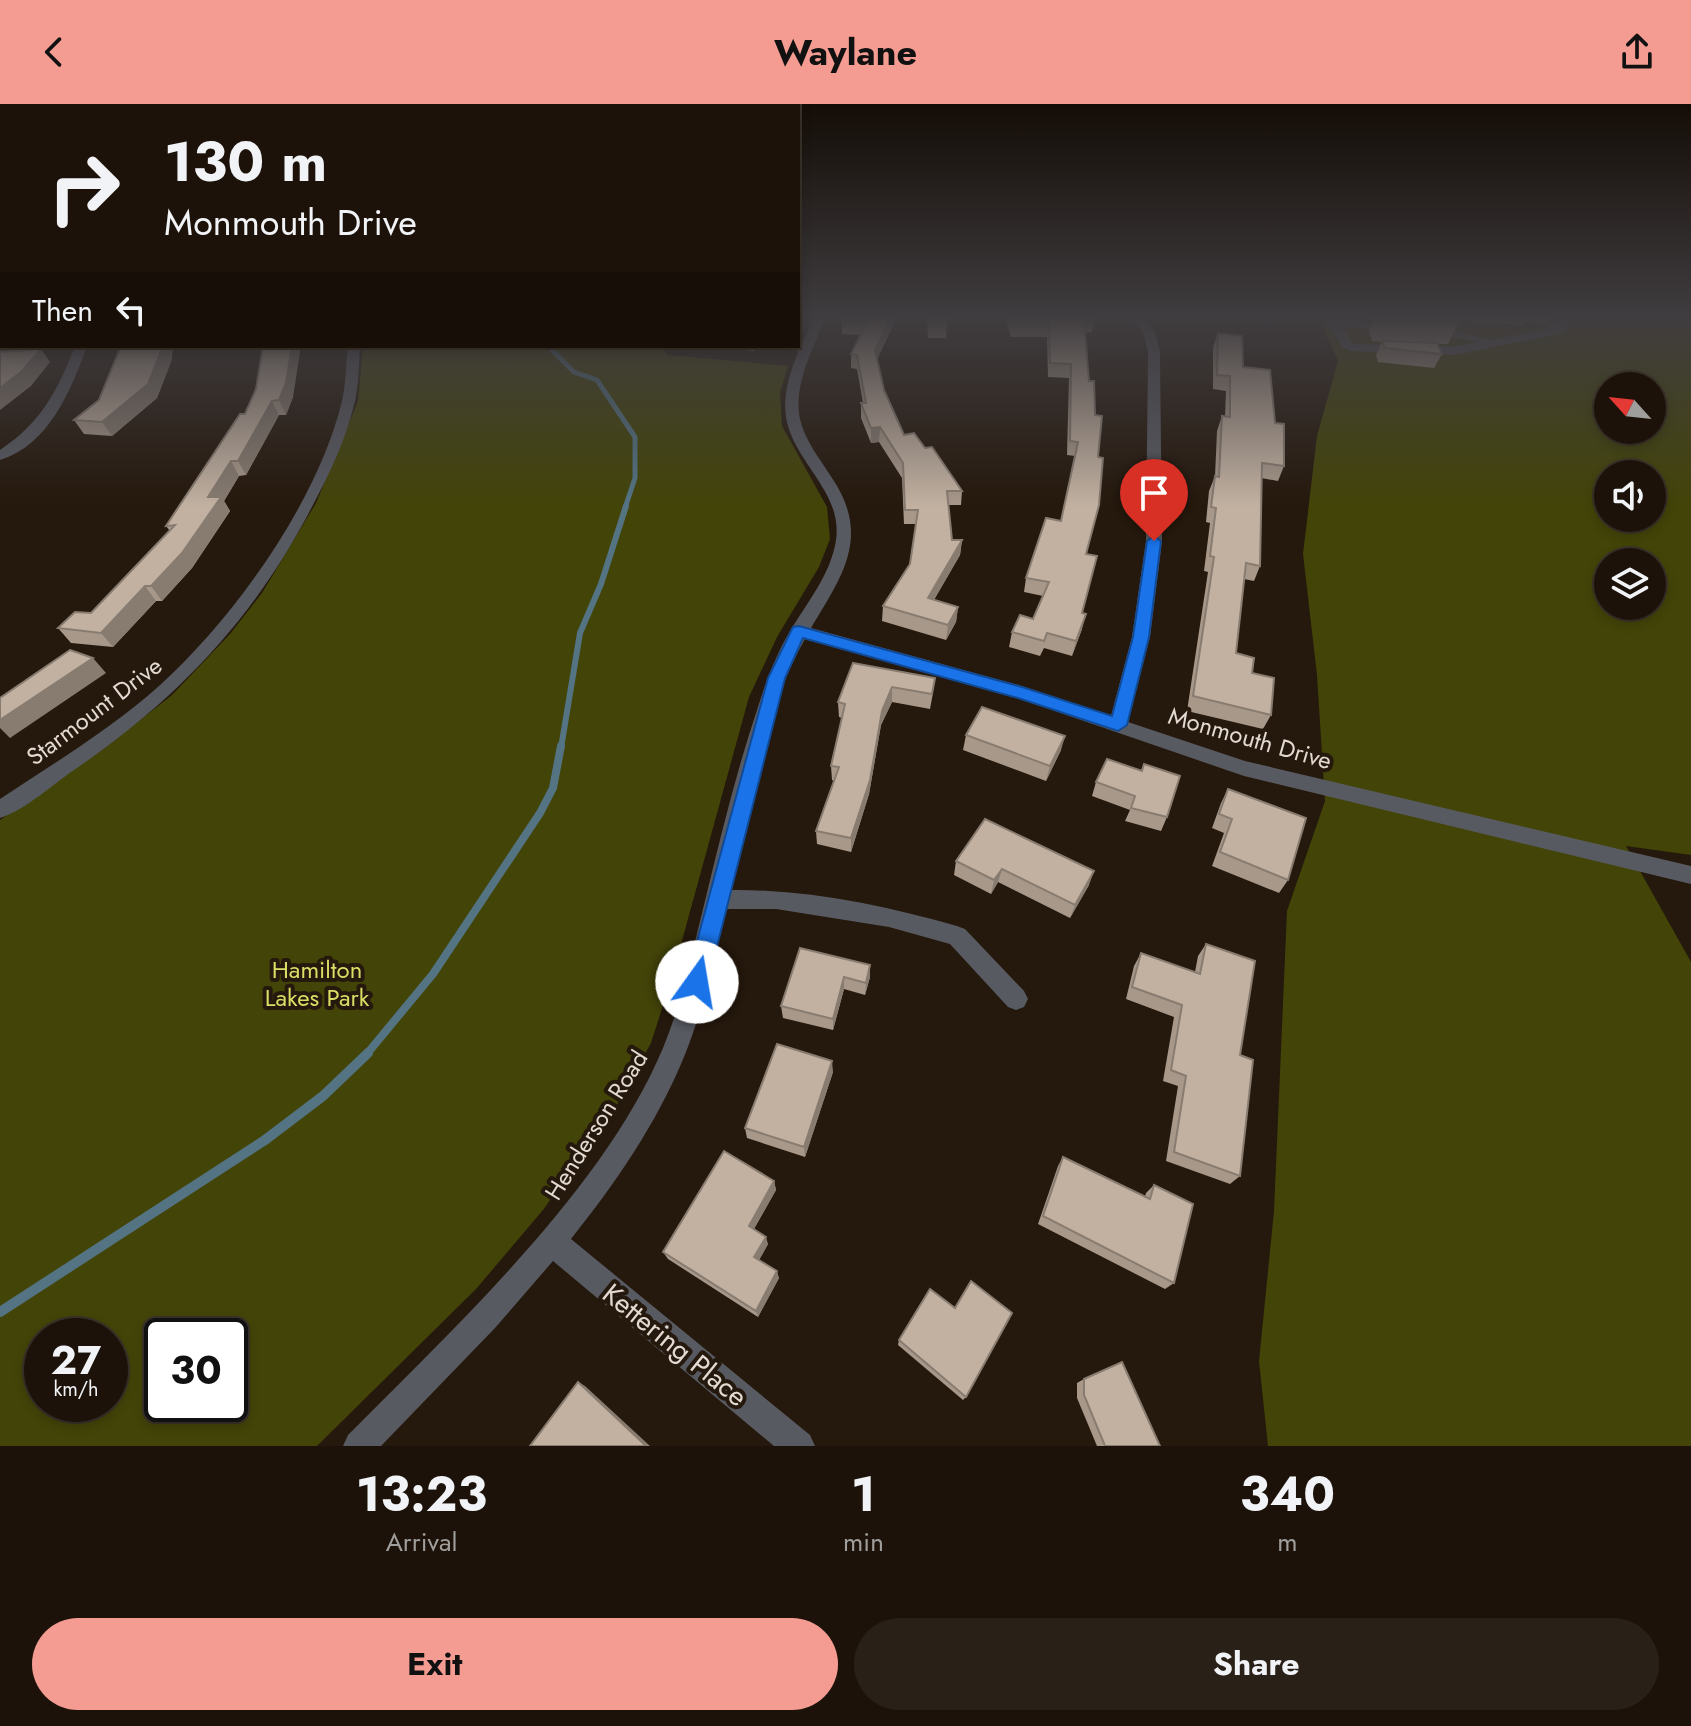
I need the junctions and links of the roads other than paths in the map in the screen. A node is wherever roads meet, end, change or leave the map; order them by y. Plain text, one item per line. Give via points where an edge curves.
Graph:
1 (68, 382) edge
2 (350, 382) edge
3 (796, 382) edge
4 (1154, 382) edge
5 (0, 456) edge
6 (799, 631) junction
7 (1118, 725) junction
8 (0, 810) edge
9 (1691, 875) edge
10 (717, 900) junction
11 (1016, 999) dead end
12 (552, 1242) junction
13 (359, 1446) edge
14 (799, 1446) edge

1 - 5 street via 45,424
2 - 8 street, Starmount Drive via 331,451 275,557 238,609 162,694
3 - 6 street, Henderson Road via 793,419 845,517 834,569
4 - 7 street via 1154,541 1141,637
6 - 7 street, Monmouth Drive
6 - 10 street, Henderson Road via 776,678
7 - 9 street, Monmouth Drive via 1244,768
10 - 11 street via 776,899 889,917 957,936
10 - 12 street, Henderson Road via 697,982 662,1076
12 - 13 street, Henderson Road via 493,1311
12 - 14 street, Kettering Place

